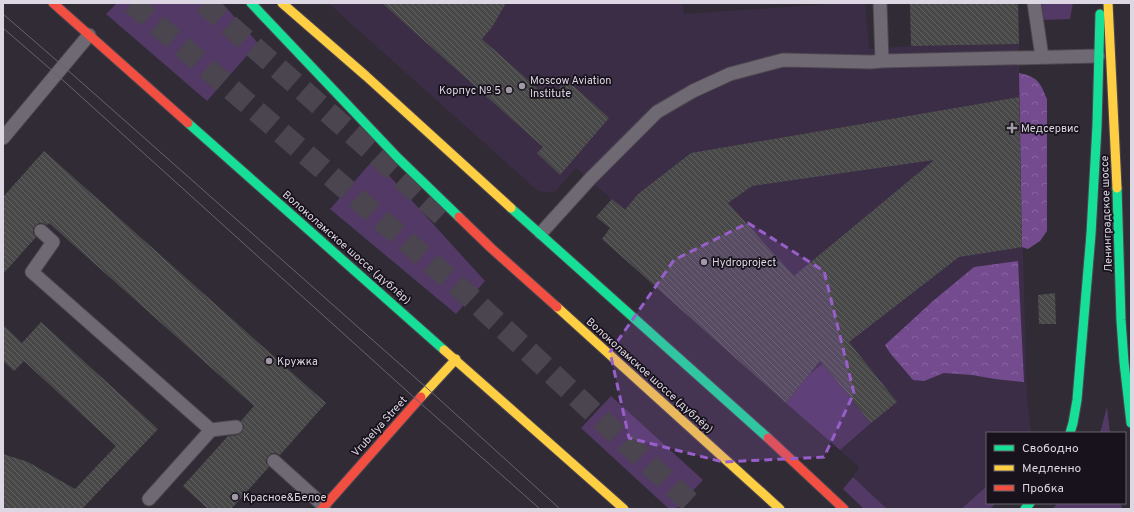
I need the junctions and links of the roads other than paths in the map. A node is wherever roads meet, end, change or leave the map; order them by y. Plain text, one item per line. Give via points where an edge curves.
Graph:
1 (53, 3) edge
2 (251, 3) edge
3 (282, 3) edge
4 (880, 3) edge
5 (1034, 3) edge
6 (1100, 3) edge
7 (1108, 3) edge
8 (89, 35) junction
9 (1098, 56) junction
10 (1042, 57) junction
11 (882, 61) junction
12 (3, 138) edge
13 (41, 231) dead end
14 (542, 233) junction
15 (456, 359) junction
16 (1131, 423) edge
17 (236, 427) dead end
18 (211, 430) junction
19 (1070, 432) edge
20 (274, 461) dead end
21 (149, 499) dead end
22 (323, 508) edge
23 (624, 509) edge
24 (780, 509) edge
25 (844, 509) edge

1 - 8 main road, Волоколамское шоссе (дублёр)
2 - 24 main road, Волоколамское шоссе (дублёр) via 398,158 491,248
3 - 14 main road
4 - 11 lane
5 - 10 lane
6 - 9 main road
7 - 16 main road, Ленинградское шоссе via 1121,320
8 - 12 lane
8 - 15 main road, Волоколамское шоссе (дублёр)
9 - 10 lane
9 - 19 main road via 1091,234 1077,400
10 - 11 lane
11 - 14 lane via 783,60 730,74 693,90 657,112 590,179
13 - 18 lane via 53,242 32,272
14 - 25 main road
15 - 22 main road, Vrubelya Street
15 - 23 main road, Волоколамское шоссе (дублёр)
17 - 18 lane
18 - 21 lane
20 - 22 lane

